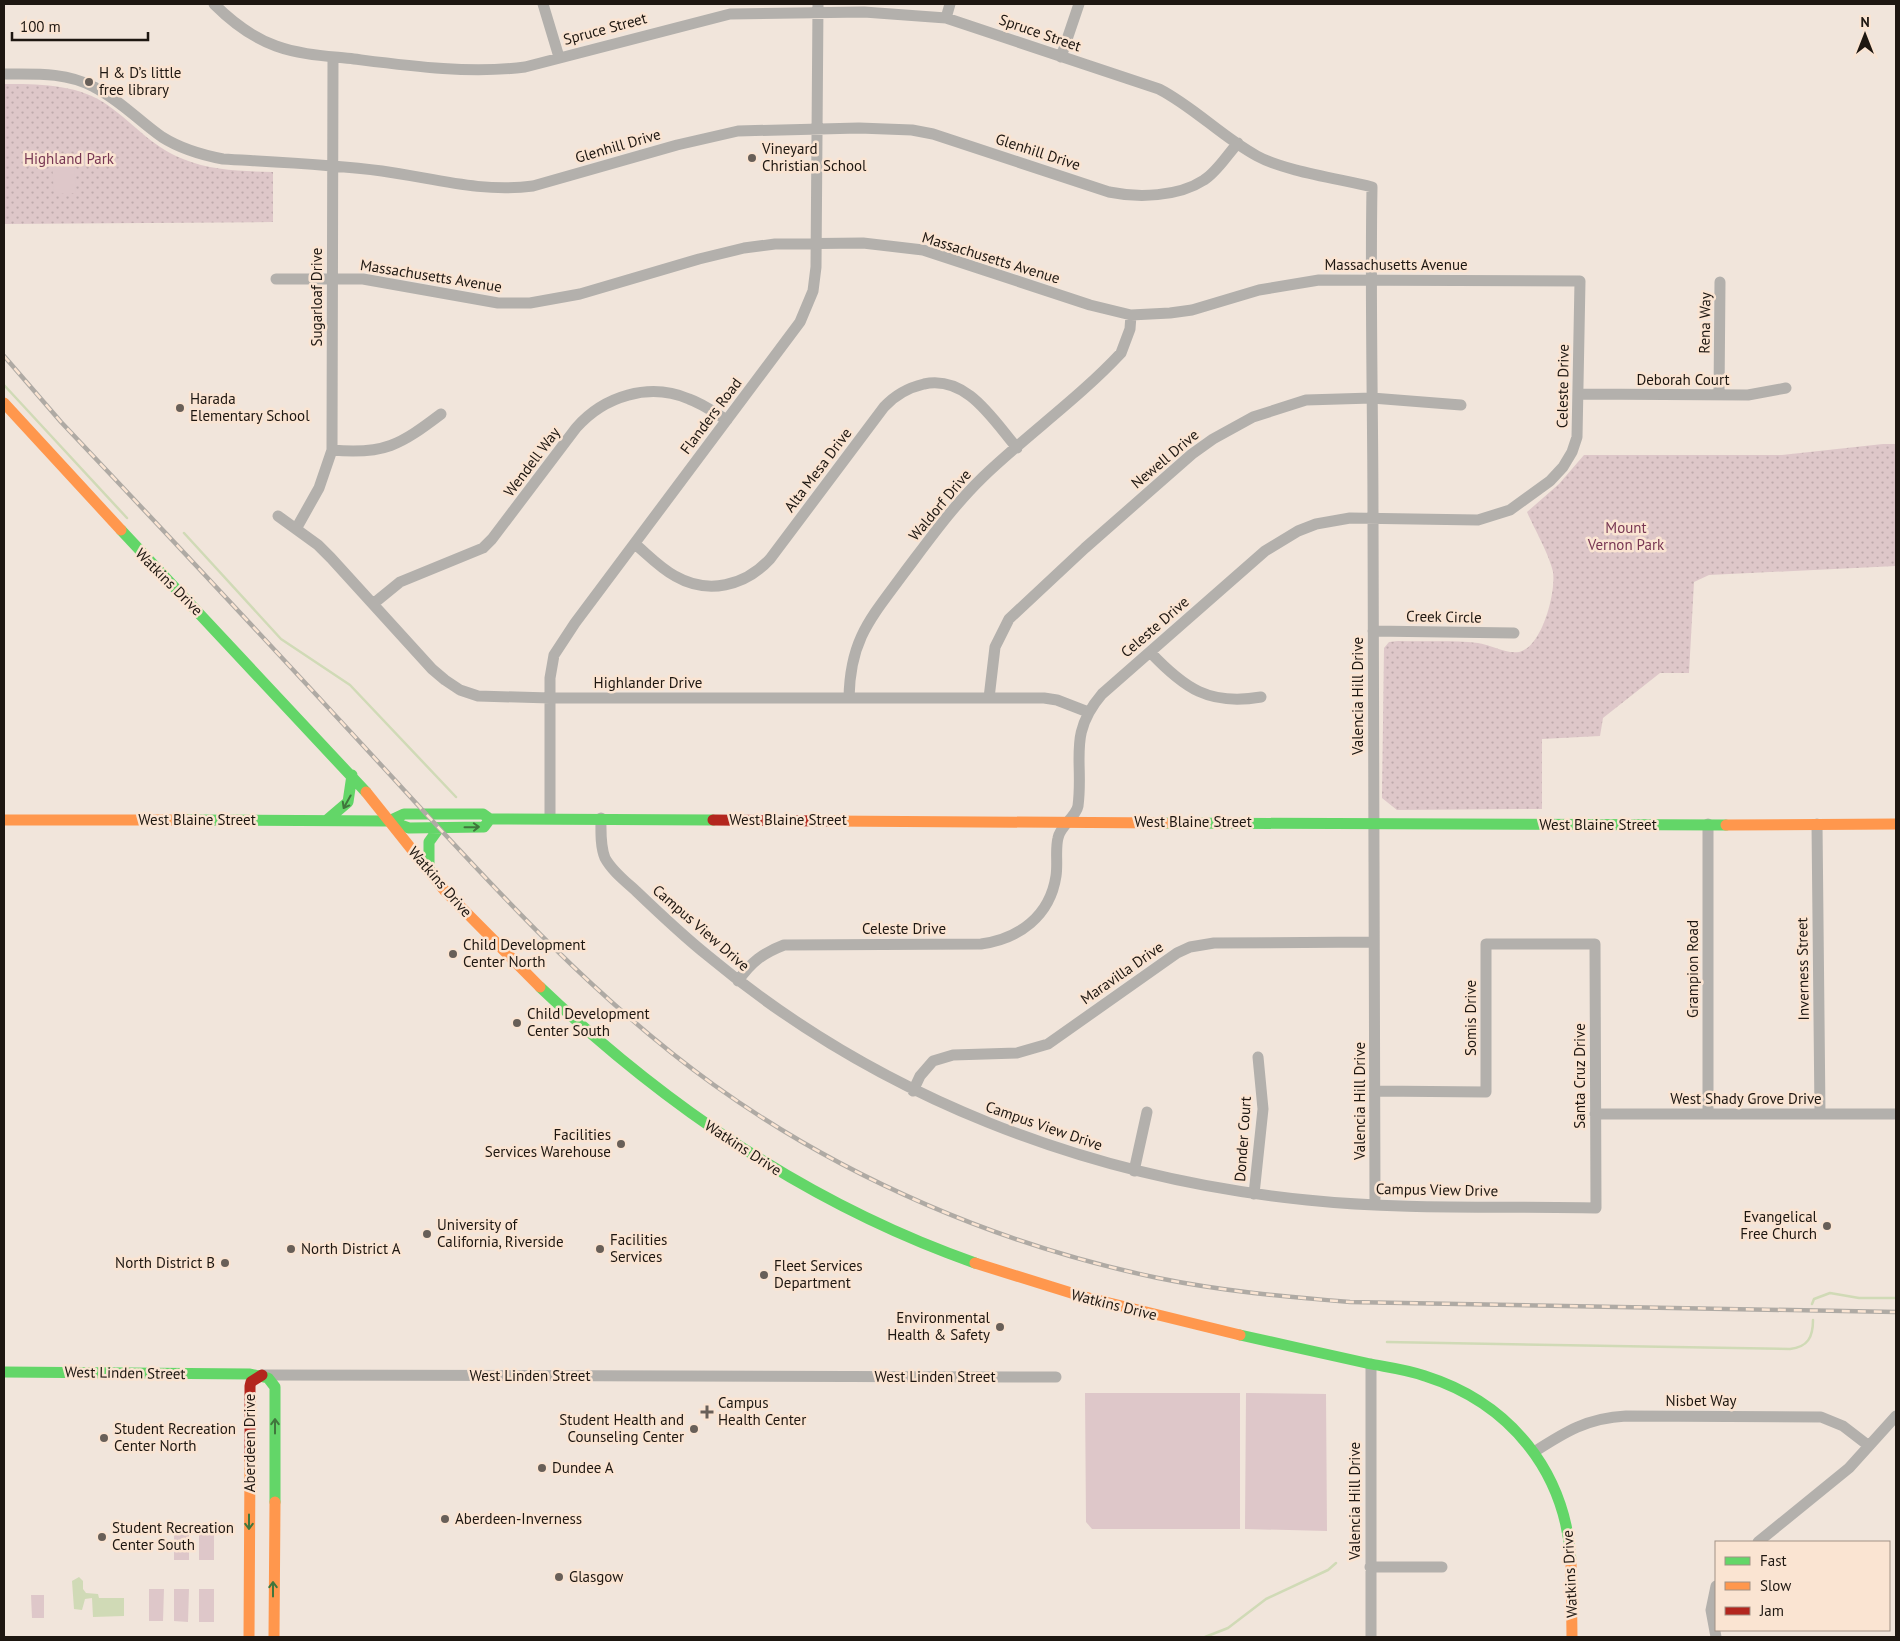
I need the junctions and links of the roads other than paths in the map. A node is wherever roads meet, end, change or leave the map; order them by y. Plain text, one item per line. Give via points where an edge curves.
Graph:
1 (214, 4) edge
2 (543, 4) edge
3 (950, 4) edge
4 (1079, 4) edge
5 (818, 8) edge
6 (946, 18) junction
7 (333, 57) junction
8 (559, 57) junction
9 (1061, 57) junction
10 (4, 74) edge
11 (817, 128) junction
12 (1238, 143) junction
13 (332, 166) junction
14 (1372, 187) joint
15 (817, 244) junction
16 (276, 279) dead end
17 (332, 279) junction
18 (1370, 280) junction
19 (1580, 281) joint
20 (1720, 282) dead end
21 (1131, 315) junction
22 (1786, 388) dead end
23 (1579, 394) junction
24 (1719, 395) junction
25 (1372, 398) junction
26 (4, 403) edge
27 (1461, 405) dead end
28 (441, 414) dead end
29 (727, 420) junction
30 (1017, 448) junction
31 (332, 450) junction
32 (278, 516) dead end
33 (1373, 518) junction
34 (296, 529) junction
35 (635, 544) junction
36 (373, 604) junction
37 (1373, 631) junction
38 (1514, 633) dead end
39 (1150, 652) junction
40 (1261, 697) dead end
41 (550, 698) junction
42 (849, 698) junction
43 (989, 698) junction
44 (1088, 712) junction
45 (352, 775) junction
46 (550, 818) junction
47 (601, 818) junction
48 (490, 819) junction
49 (4, 820) edge
50 (328, 820) junction
51 (389, 821) junction
52 (1068, 821) junction
53 (1372, 824) junction
54 (1708, 824) junction
55 (1817, 824) junction
56 (1896, 824) edge
57 (439, 828) junction
58 (429, 871) junction
59 (1373, 942) junction
60 (1486, 944) joint
61 (738, 981) junction
62 (1258, 1057) dead end
63 (913, 1091) junction
64 (1374, 1091) junction
65 (1147, 1112) dead end
66 (1595, 1114) junction
67 (1708, 1114) junction
68 (1820, 1114) junction
69 (1896, 1114) edge
70 (1134, 1171) junction
71 (1254, 1194) junction
72 (1375, 1205) junction
73 (1596, 1208) joint
74 (1371, 1364) junction
75 (4, 1372) edge
76 (262, 1375) junction
77 (1056, 1377) dead end
78 (1896, 1416) edge
79 (1869, 1446) junction
80 (1534, 1452) junction
81 (1759, 1541) edge
82 (1370, 1567) junction
83 (1442, 1567) dead end
84 (1715, 1591) edge
85 (249, 1637) edge
86 (274, 1637) edge
87 (1371, 1637) edge
88 (1572, 1637) edge
89 (1716, 1637) edge

1 - 7 street, Spruce Street via 233,22 266,42 296,52
2 - 8 street
3 - 6 street
4 - 9 street
5 - 6 street, Spruce Street
5 - 8 street, Spruce Street via 730,14
5 - 11 street, Flanders Road
6 - 9 street, Spruce Street
7 - 8 street, Spruce Street via 407,66 490,70 525,67
7 - 13 street, Sugarloaf Drive
9 - 12 street, Spruce Street via 1159,89
10 - 13 street, Glenhill Drive via 52,74 93,86 114,98 163,137 202,155
11 - 12 street, Glenhill Drive via 889,129 933,134 1125,195 1169,192 1204,180
11 - 13 street, Glenhill Drive via 762,129 710,137 513,188 478,188
11 - 15 street, Flanders Road
12 - 14 street, Spruce Street via 1275,164
13 - 17 street, Sugarloaf Drive
14 - 18 street, Valencia Hill Drive
15 - 17 street, Massachusetts Avenue via 744,248 699,258 580,294 530,303 498,303 371,280
15 - 21 street, Massachusetts Avenue via 863,243 923,250 1090,305
15 - 29 street, Flanders Road via 813,291 800,322
16 - 17 street, Massachusetts Avenue
17 - 31 street, Sugarloaf Drive
18 - 19 street, Massachusetts Avenue
18 - 21 street, Massachusetts Avenue via 1296,282 1192,310
18 - 25 street, Valencia Hill Drive
19 - 23 street, Celeste Drive
20 - 24 street, Rena Way
21 - 30 street, Waldorf Drive via 1130,329 1121,353
22 - 24 street, Deborah Court via 1748,395
23 - 24 street, Deborah Court
23 - 33 street, Celeste Drive via 1579,422 1572,452 1550,481 1516,506 1478,520
25 - 27 street, Newell Drive
25 - 33 street, Valencia Hill Drive
25 - 43 street, Newell Drive via 1306,400 1284,405 1232,427 1192,454 1009,619 995,647
26 - 45 street, Watkins Drive via 145,558
28 - 31 street via 417,432 385,448 356,452
29 - 35 street, Flanders Road
29 - 36 street, Wendell Way via 698,402 666,392 624,396 609,402 586,416 483,548 405,580
30 - 35 street, Alta Mesa Drive via 963,390 939,383 915,386 893,397 884,407 770,560 750,577 740,582 716,585 690,582 674,576
30 - 42 street, Waldorf Drive via 967,493 863,630 853,656
31 - 34 street, Sugarloaf Drive via 319,488
32 - 34 street, Highlander Drive
33 - 37 street, Valencia Hill Drive
33 - 39 street, Celeste Drive via 1316,524 1280,540
34 - 36 street, Highlander Drive via 324,551
35 - 41 street, Flanders Road via 554,655
36 - 41 street, Highlander Drive via 432,669 460,690 478,696
37 - 38 street, Creek Circle
37 - 53 street, Valencia Hill Drive
39 - 40 street via 1172,675 1198,692 1232,700
39 - 44 street, Celeste Drive via 1102,694
41 - 42 street, Highlander Drive
41 - 46 street, Flanders Road
42 - 43 street, Highlander Drive
43 - 44 street, Highlander Drive via 1044,698
44 - 52 street, Celeste Drive via 1078,748 1078,808
45 -> 50 street via 348,804
45 - 51 street, Watkins Drive
46 - 47 street, West Blaine Street
46 - 48 street, West Blaine Street
47 - 52 street, West Blaine Street
47 - 61 street, Campus View Drive via 604,856 614,870 671,925
48 - 51 street, West Blaine Street via 483,814 404,814
57 -> 48 street, West Blaine Street via 484,827
49 - 50 street, West Blaine Street
50 - 51 street, West Blaine Street
51 - 57 street, West Blaine Street via 410,828
51 - 58 street, Watkins Drive
52 - 53 street, West Blaine Street
52 - 61 street, Celeste Drive via 1058,836 1056,878 1050,897 1042,912 1016,935 1000,942 981,944 784,945 753,960
53 - 54 street, West Blaine Street
53 - 59 street, Valencia Hill Drive
54 - 55 street, West Blaine Street
54 - 67 street, Grampion Road
55 - 56 street, West Blaine Street
55 - 68 street, Inverness Street
57 - 58 street via 428,842
58 - 74 street, Watkins Drive via 501,949 613,1054 743,1151 822,1196 908,1238 1005,1275 1140,1312
59 - 63 street, Maravilla Drive via 1214,943 1190,947 1164,961 1048,1044 1017,1053 943,1057 927,1067
59 - 64 street, Valencia Hill Drive
60 - 64 street, Somis Drive via 1486,1092
60 - 66 street, Santa Cruz Drive via 1595,944
61 - 63 street, Campus View Drive via 820,1038
62 - 71 street, Donder Court via 1263,1109
63 - 70 street, Campus View Drive via 1046,1146
64 - 72 street, Valencia Hill Drive
65 - 70 street
66 - 67 street, West Shady Grove Drive
66 - 73 street, Santa Cruz Drive
67 - 68 street, West Shady Grove Drive
68 - 69 street, West Shady Grove Drive
70 - 71 street, Campus View Drive
71 - 72 street, Campus View Drive
72 - 73 street, Campus View Drive
74 - 80 street, Watkins Drive via 1424,1375 1466,1392 1505,1419
74 - 82 street, Valencia Hill Drive
75 - 76 street, West Linden Street
76 - 77 street, West Linden Street
76 -> 85 street, Aberdeen Drive via 250,1382
86 -> 76 street, Aberdeen Drive via 275,1387 270,1378
78 - 79 street
79 - 80 street, Nisbet Way via 1844,1426 1820,1418 1626,1416 1594,1419 1572,1428
79 - 81 street via 1834,1481
80 - 88 street, Watkins Drive via 1558,1496 1567,1522
82 - 83 street
82 - 87 street, Valencia Hill Drive
84 - 89 street via 1711,1610

